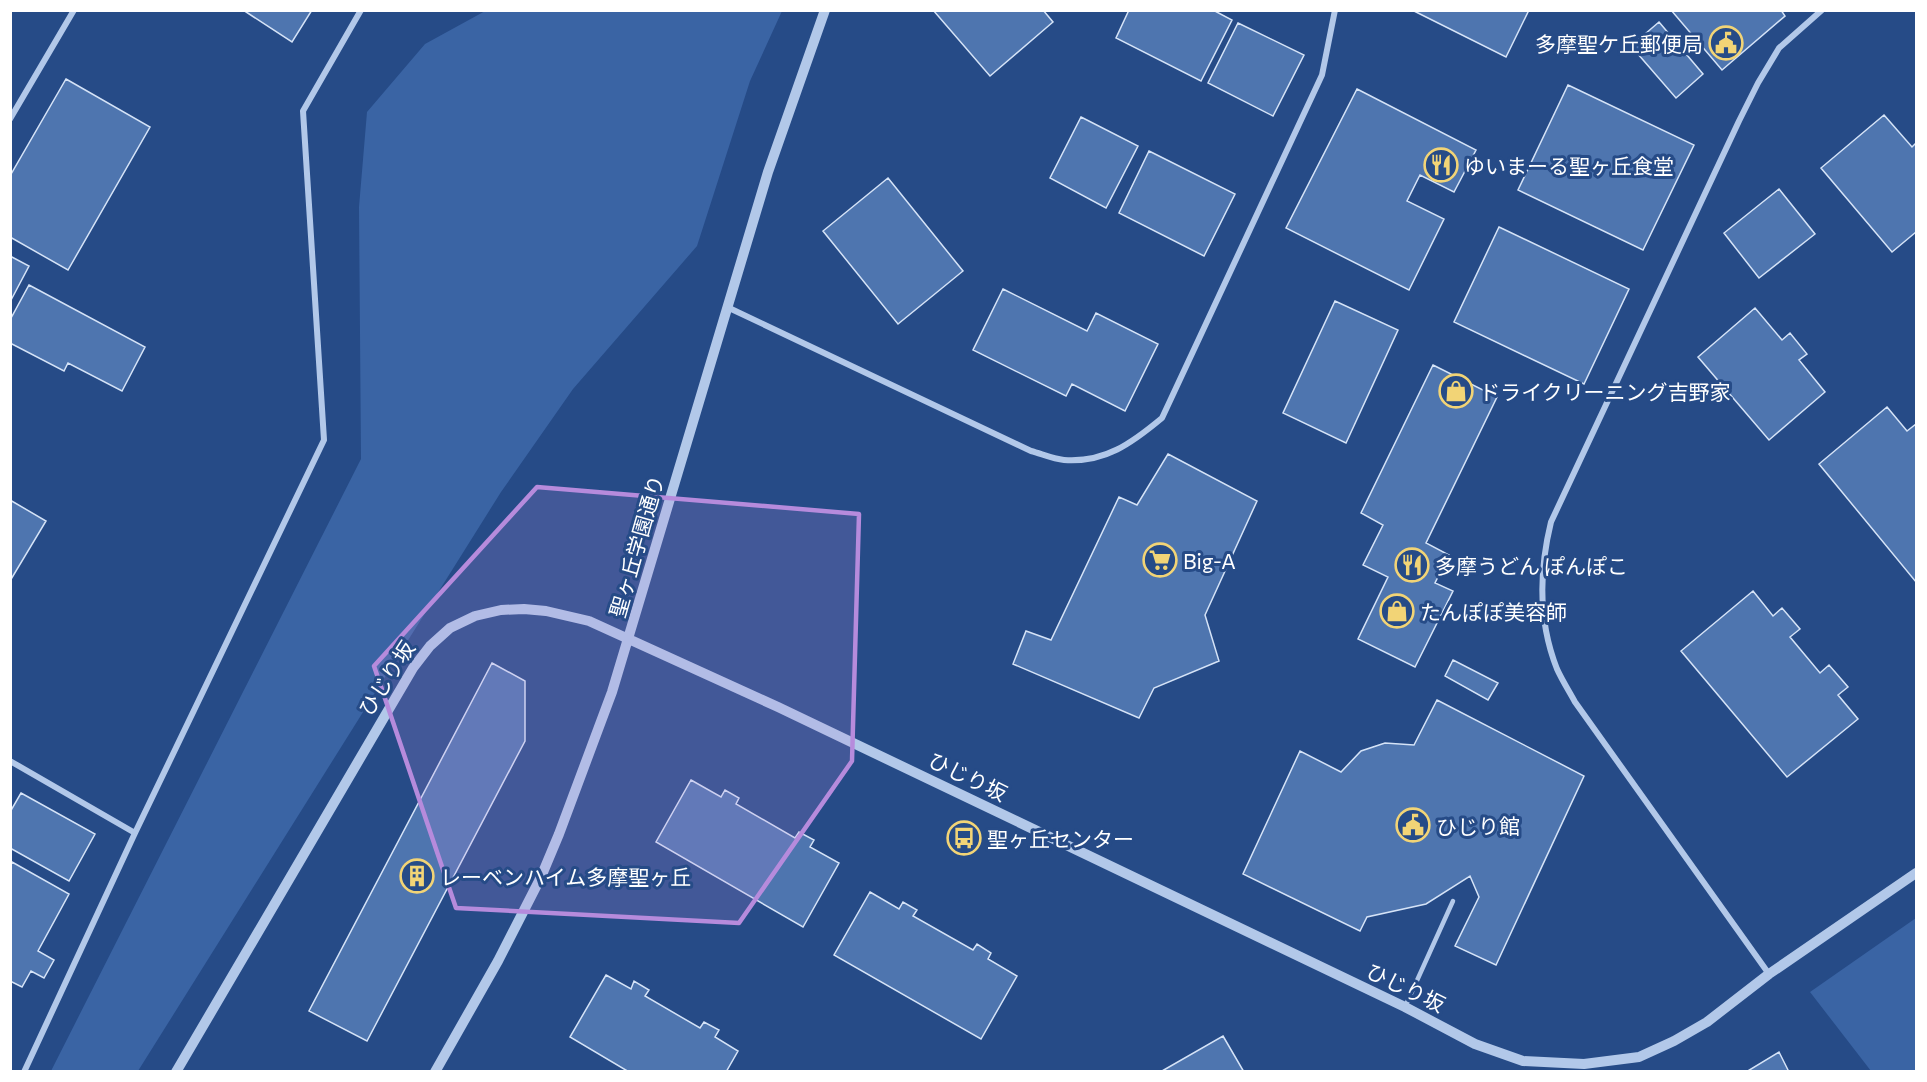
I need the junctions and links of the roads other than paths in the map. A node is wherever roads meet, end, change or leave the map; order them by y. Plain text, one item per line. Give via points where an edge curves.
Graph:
1 (74, 10) edge
2 (361, 10) edge
3 (825, 10) edge
4 (1335, 10) edge
5 (1822, 10) edge
6 (10, 119) edge
7 (727, 307) junction
8 (629, 639) junction
9 (10, 761) edge
10 (135, 833) junction
11 (1917, 873) edge
12 (1453, 901) dead end
13 (1769, 974) junction
14 (1405, 1008) junction
15 (24, 1071) edge
16 (176, 1071) edge
17 (435, 1071) edge

1 - 6 street
2 - 10 street via 303,111 324,440
3 - 7 street, 聖ヶ丘学園通り via 768,172
4 - 7 street via 1322,75 1162,418 1117,451 1096,458 1063,460 1031,451
5 - 13 street via 1779,48 1739,121 1551,522 1542,586 1546,629 1557,669 1575,702
7 - 8 street, 聖ヶ丘学園通り
8 - 14 street, ひじり坂
8 - 16 street, ひじり坂 via 589,621 546,610 524,609 475,616 450,628 430,646 402,685
8 - 17 street, 聖ヶ丘学園通り via 541,877
9 - 10 street
10 - 15 street
11 - 13 street, ひじり坂
12 - 14 lane
13 - 14 street, ひじり坂 via 1707,1022 1674,1041 1639,1057 1584,1064 1523,1061 1475,1044

